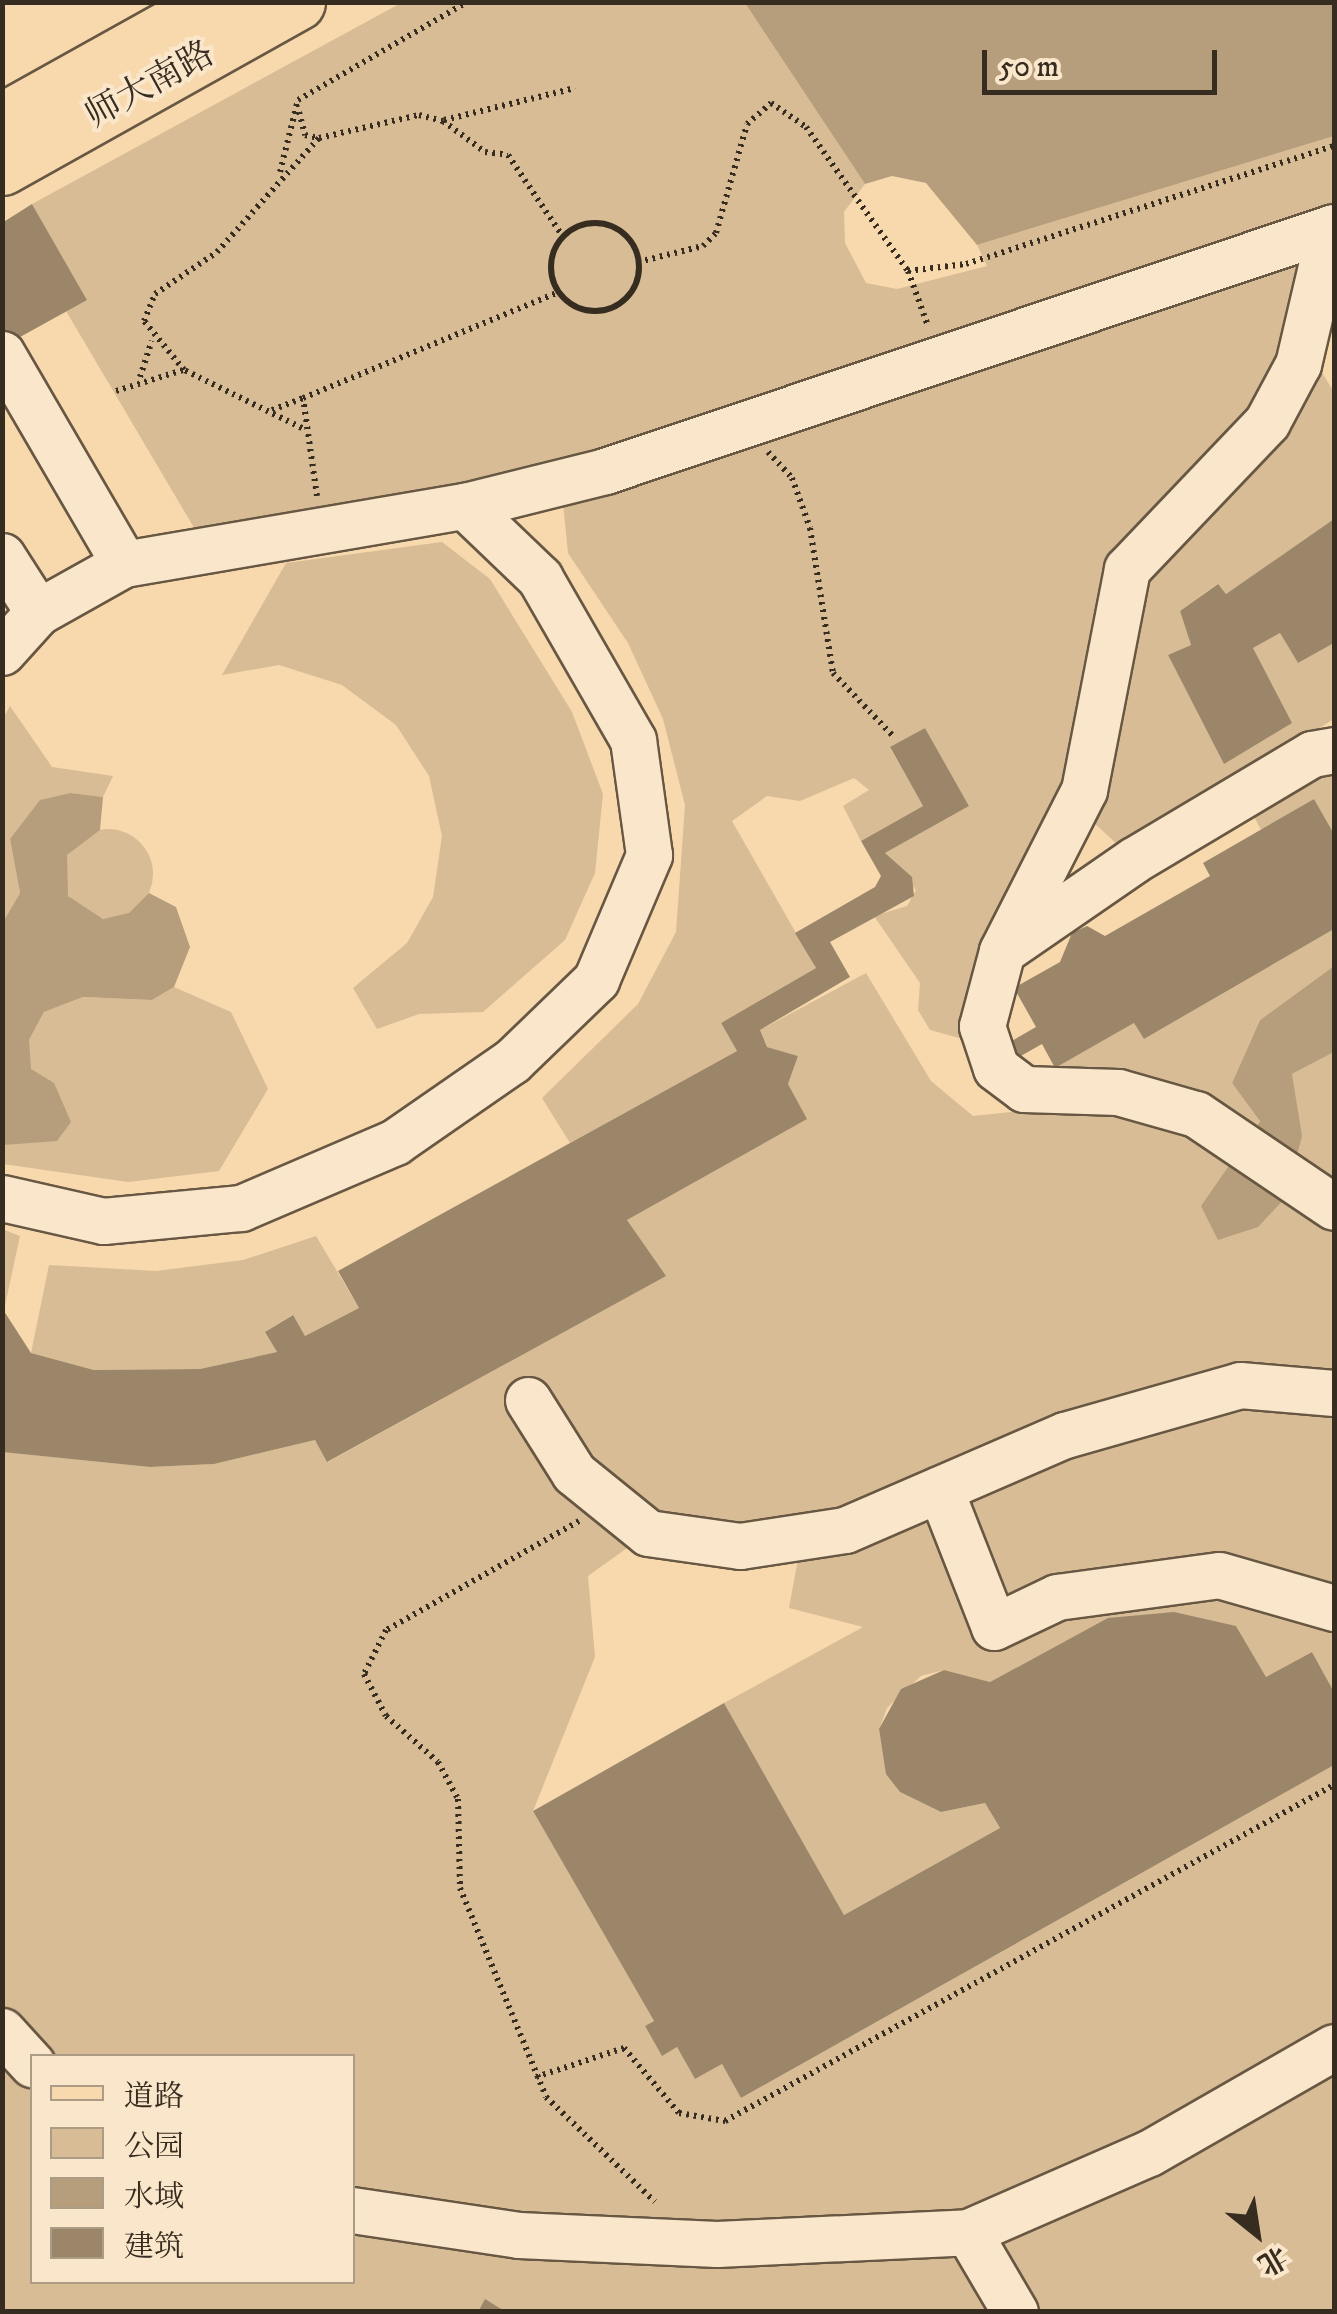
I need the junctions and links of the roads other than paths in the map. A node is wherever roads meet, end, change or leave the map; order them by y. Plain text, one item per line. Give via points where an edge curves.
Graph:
1 (216, 2) edge
2 (297, 2) edge
3 (2, 121) edge
4 (2, 167) edge
5 (1332, 228) edge
6 (2, 354) edge
7 (465, 506) junction
8 (2, 556) edge
9 (124, 564) junction
10 (38, 612) junction
11 (2, 652) edge
12 (1334, 750) edge
13 (1002, 951) junction
14 (1328, 1192) edge
15 (2, 1198) edge
16 (1334, 1394) edge
17 (528, 1400) dead end
18 (940, 1489) junction
19 (1334, 1608) edge
20 (2, 2031) edge
21 (1334, 2047) edge
22 (30, 2062) edge
23 (355, 2210) edge
24 (968, 2232) junction
25 (1014, 2312) edge

1 - 3 main road, 师大南路
2 - 4 main road, 师大南路
5 - 7 street via 743,425
5 - 13 street via 1298,364 1267,422 1127,569 1084,790
6 - 9 street
7 - 9 street
7 - 15 street via 540,578 633,740 649,855 596,980 512,1061 396,1142 241,1208 103,1221
8 - 10 street
9 - 10 street
10 - 11 street
12 - 13 street via 1134,860
13 - 14 street via 982,1026 996,1068 1024,1089 1118,1092 1196,1114
16 - 18 street via 1240,1385 1065,1435
17 - 18 street via 574,1473 648,1532 740,1546 845,1530
18 - 19 street via 994,1627 1057,1597 1219,1574
20 - 22 street
21 - 24 street via 1149,2153
23 - 24 street via 519,2235 694,2243
24 - 25 street

